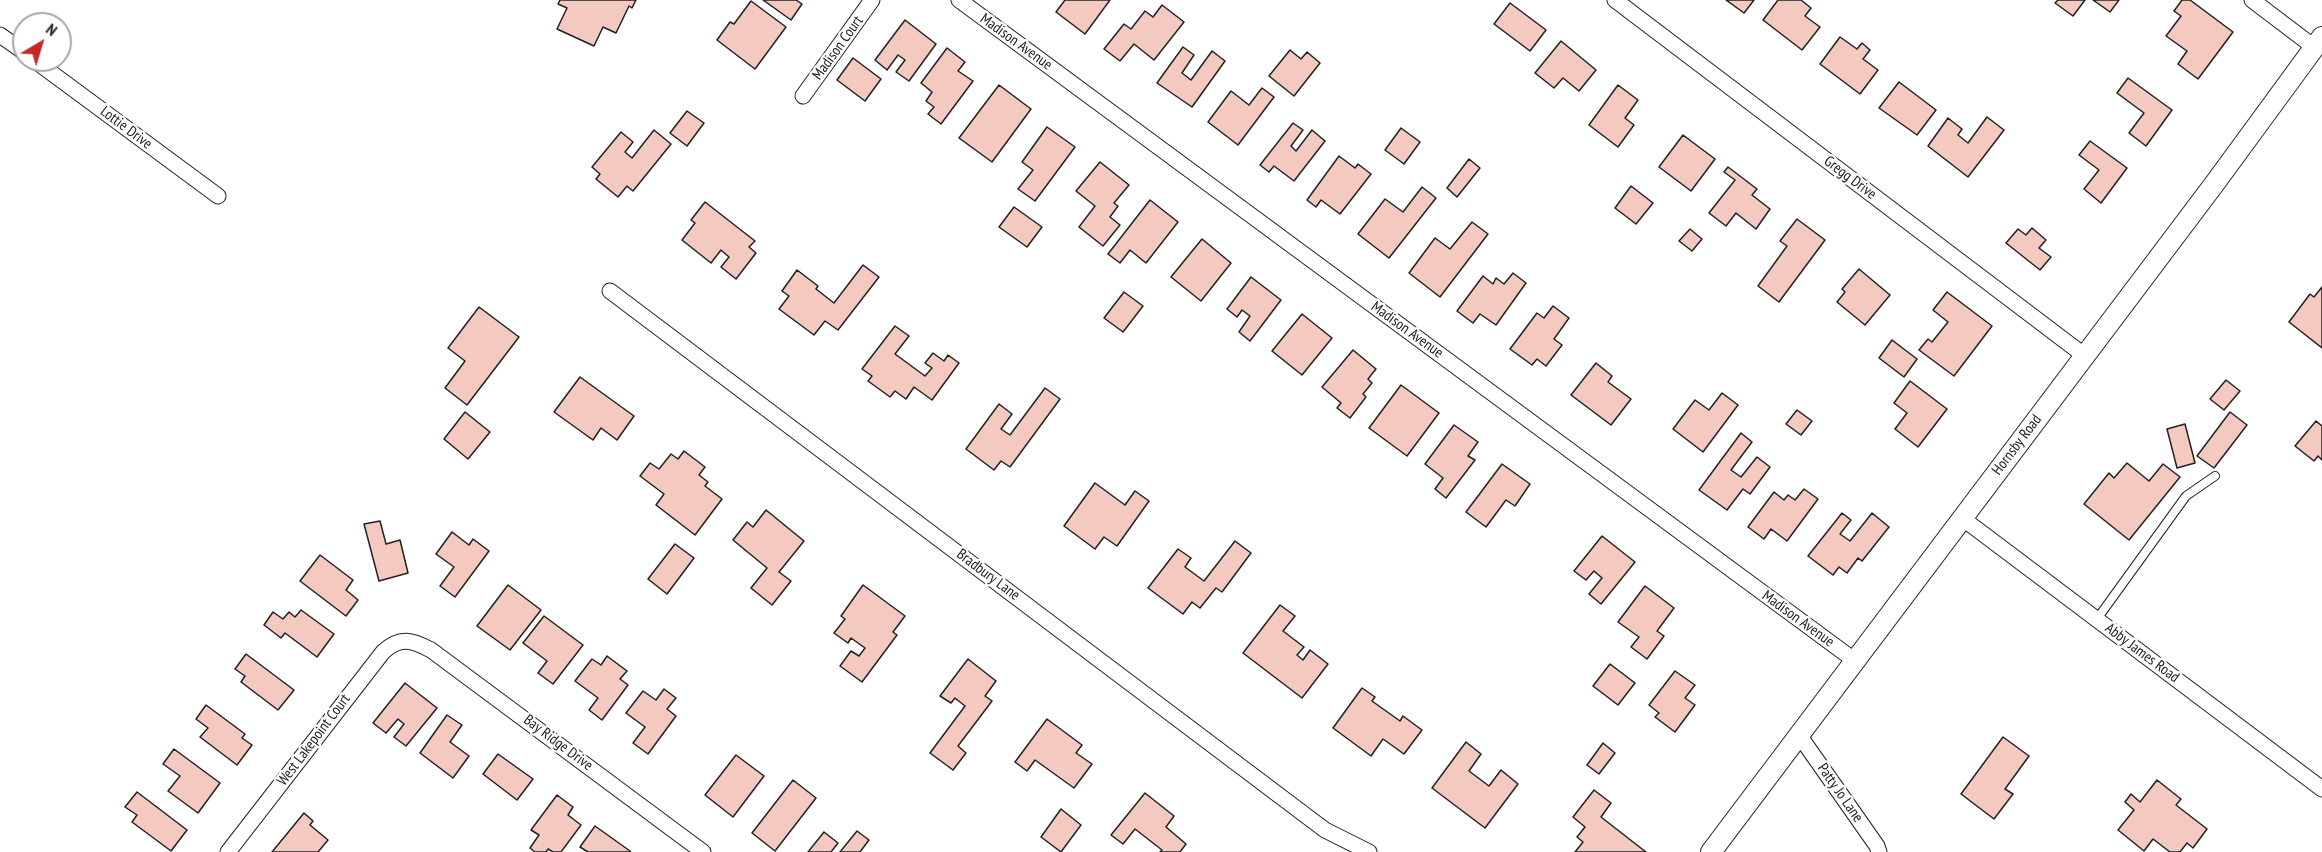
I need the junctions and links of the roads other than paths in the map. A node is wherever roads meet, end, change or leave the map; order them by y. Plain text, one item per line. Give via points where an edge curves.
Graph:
1 (872, 0) edge
2 (959, 0) edge
3 (1615, 0) edge
4 (2252, 0) edge
5 (2318, 42) edge
6 (50, 72) edge
7 (803, 96) dead end
8 (218, 196) dead end
9 (610, 291) dead end
10 (2085, 356) junction
11 (2215, 476) dead end
12 (1962, 518) junction
13 (2097, 619) junction
14 (409, 640) joint
15 (1854, 660) junction
16 (1799, 735) junction
17 (2322, 789) edge
18 (228, 852) edge
19 (703, 852) edge
20 (1369, 852) edge
21 (1711, 852) edge
22 (1879, 852) edge

1 - 7 street, Madison Court
2 - 15 street, Madison Avenue
3 - 10 street, Gregg Drive
4 - 5 street
5 - 10 street, Hornsby Road
6 - 8 street, Lottie Drive
9 - 20 street, Bradbury Lane via 1325,830
10 - 12 street, Hornsby Road
11 - 13 lane via 2186,496
12 - 13 street, Abby James Road
12 - 15 street, Hornsby Road
13 - 17 street, Abby James Road
14 - 18 street, West Lakepoint Court via 391,644 383,652
14 - 19 street, Bay Ridge Drive via 457,668
15 - 16 street, Hornsby Road
16 - 21 street, Hornsby Road
16 - 22 street, Patty Jo Lane

